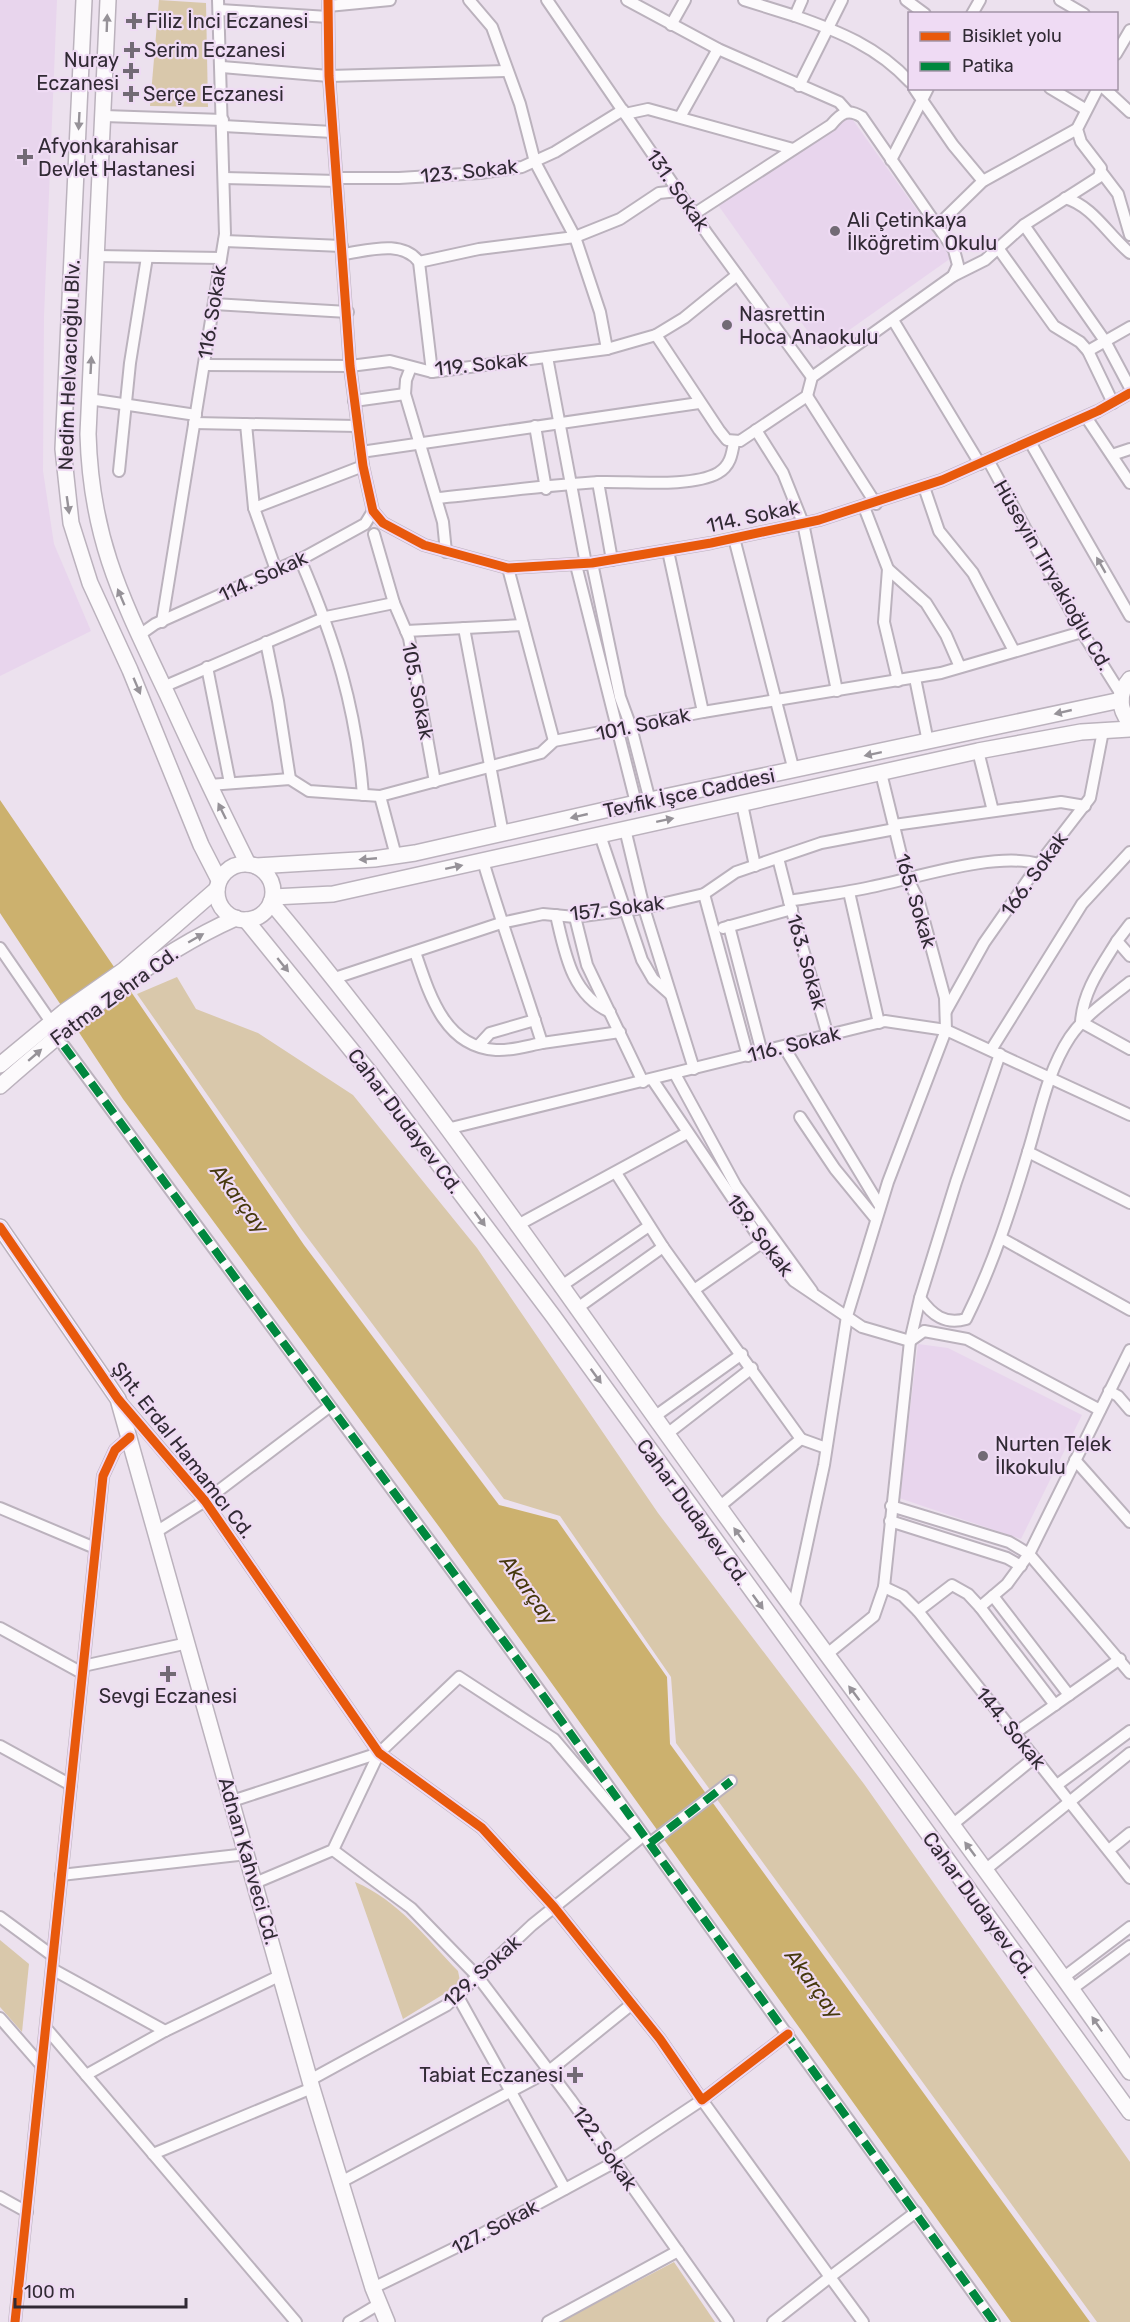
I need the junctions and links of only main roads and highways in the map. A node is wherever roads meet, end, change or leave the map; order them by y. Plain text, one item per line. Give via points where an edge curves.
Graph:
1 (84, 0) edge
2 (108, 0) edge
3 (68, 309) junction
4 (93, 326) junction
5 (1130, 679) edge
6 (1121, 697) junction
7 (1130, 723) edge
8 (1130, 729) edge
9 (691, 792) junction
10 (695, 814) junction
11 (252, 865) junction
12 (218, 884) junction
13 (272, 900) junction
14 (241, 919) junction
15 (127, 976) junction
16 (62, 1020) junction
17 (0, 1065) edge
18 (0, 1086) edge
19 (0, 1227) edge
20 (118, 1399) joint
21 (1130, 2072) edge
22 (1130, 2112) edge
23 (387, 2322) edge

1 -> 3 main road, Nedim Helvacıoğlu Blv.
4 -> 2 main road, Nedim Helvacıoğlu Blv.
3 - 4 main road
3 -> 12 main road, Nedim Helvacıoğlu Blv. via 63,449 71,524 90,583
11 -> 4 main road, Nedim Helvacıoğlu Blv. via 209,785 108,565 88,463
5 - 6 main road
6 - 7 main road, Hüseyin Tiryakioğlu Cd.
6 -> 9 main road, Tevfik İşce Caddesi
8 - 10 main road, Tevfik İşce Caddesi via 1081,732 978,751
9 - 10 main road
9 -> 11 main road, Tevfik İşce Caddesi via 396,856
13 -> 10 main road, Tevfik İşce Caddesi via 333,894
11 - 12 main road via 231,867
11 - 13 main road via 270,879
12 - 14 main road via 221,907
12 - 15 main road, Fatma Zehra Cd.
13 - 14 main road via 261,915
21 -> 13 main road, Cahar Dudayev Cd. via 447,1129
15 -> 14 main road, Fatma Zehra Cd.
14 -> 22 main road, Cahar Dudayev Cd. via 370,1073 553,1316
15 - 16 main road, Fatma Zehra Cd.
16 - 17 main road, Fatma Zehra Cd.
18 -> 16 main road, Fatma Zehra Cd.
19 - 20 main road, Şht. Erdal Hamamcı Cd.
20 - 23 main road, Adnan Kahveci Cd. via 311,2084

